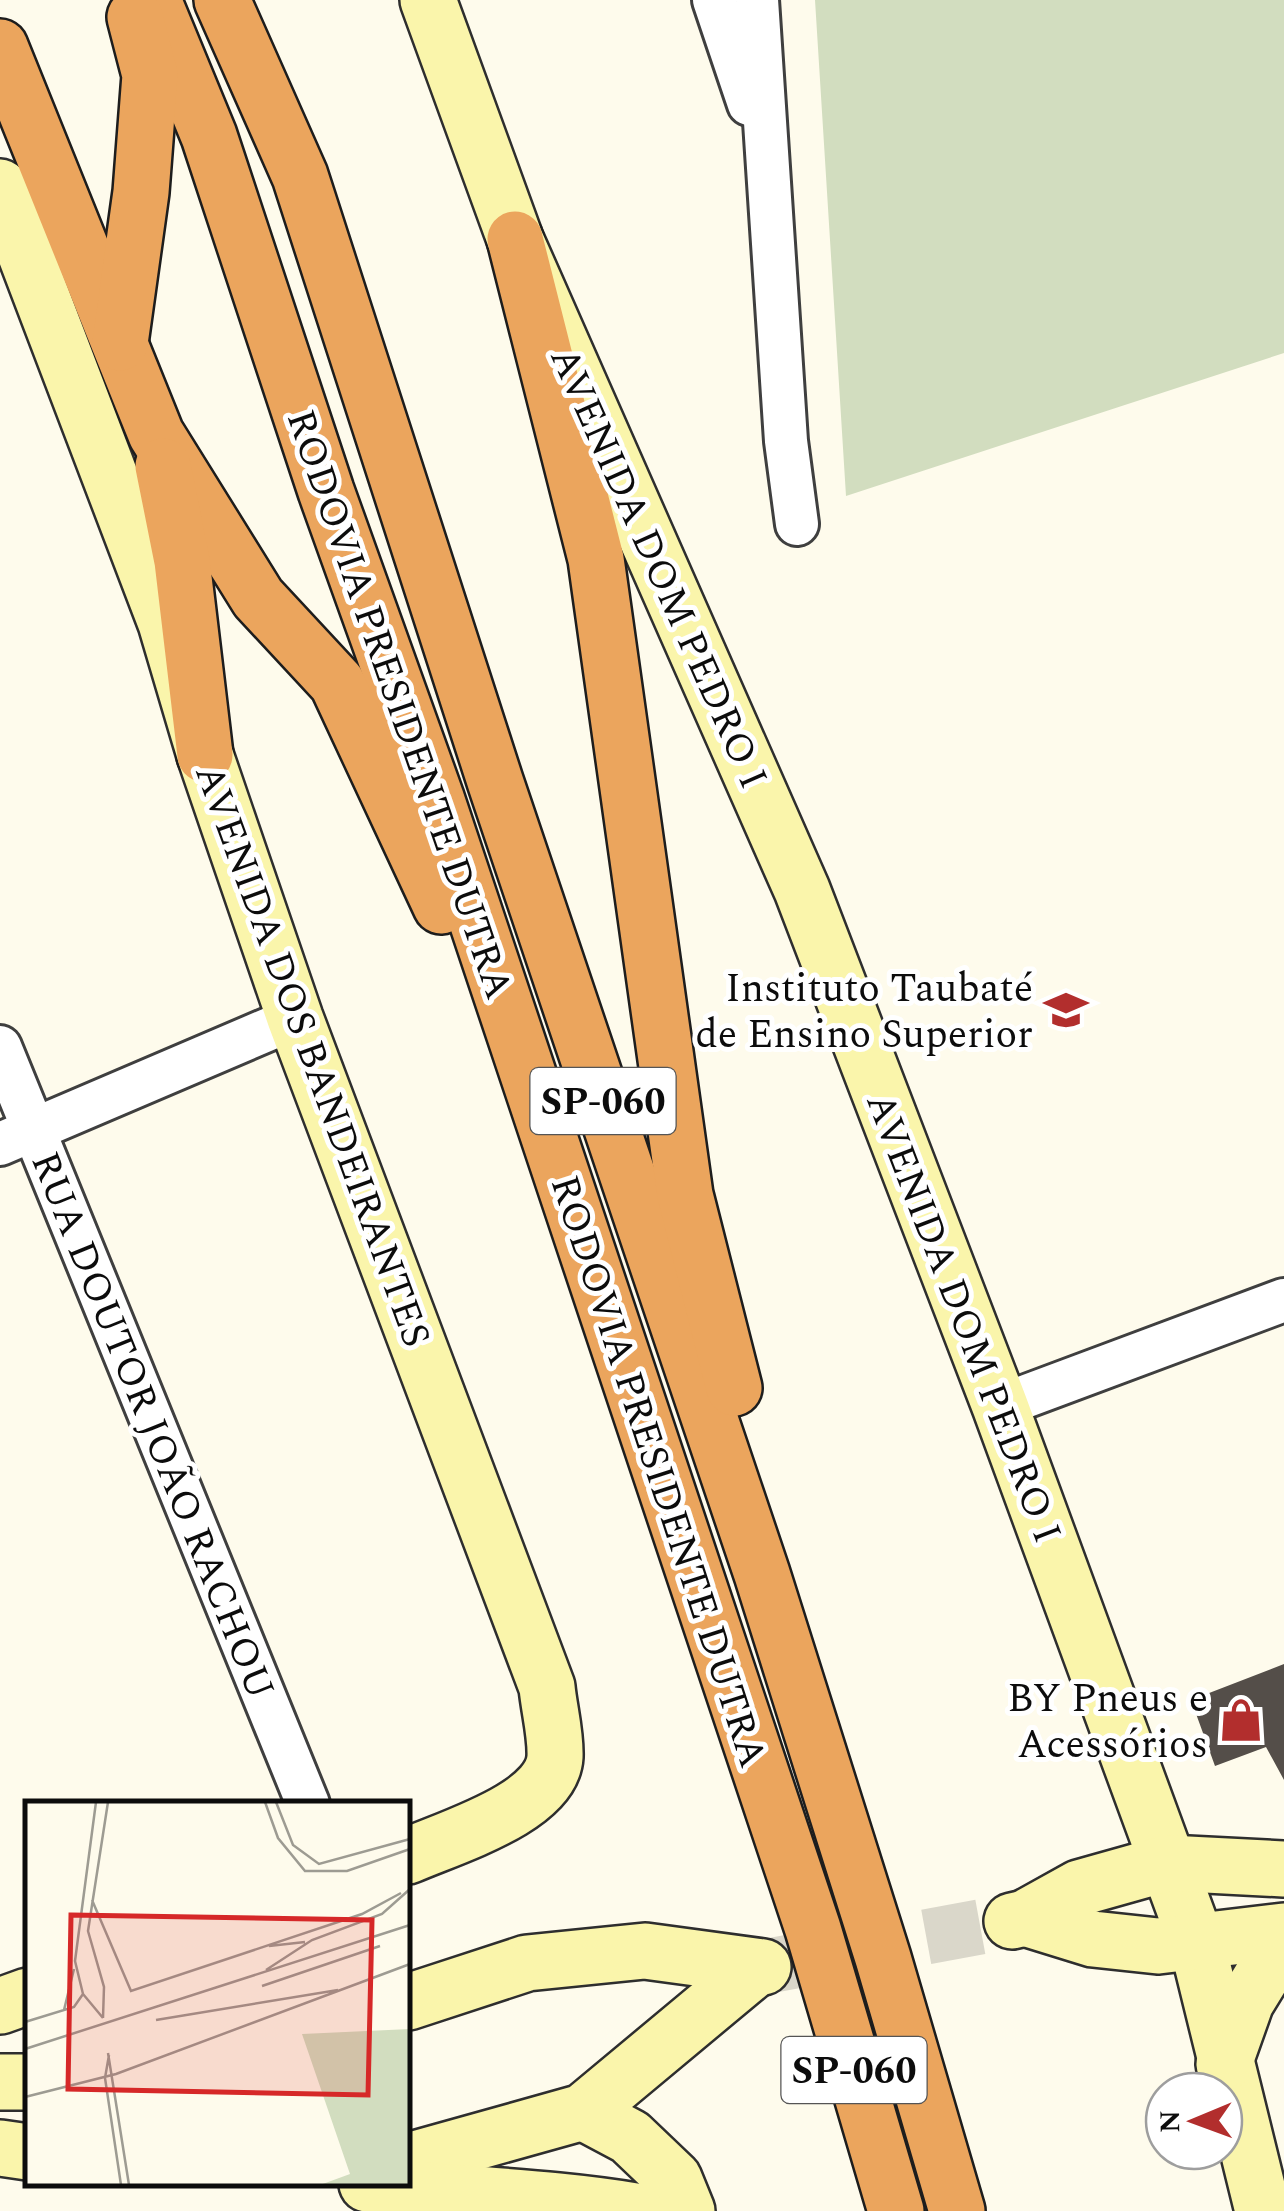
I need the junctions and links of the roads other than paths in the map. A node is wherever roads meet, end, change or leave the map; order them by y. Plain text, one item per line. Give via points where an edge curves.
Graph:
1 (130, 0) edge
2 (153, 0) edge
3 (222, 0) edge
4 (428, 0) edge
5 (714, 0) edge
6 (757, 0) edge
7 (0, 48) edge
8 (767, 157) junction
9 (0, 187) edge
10 (515, 238) junction
11 (0, 239) edge
12 (120, 348) junction
13 (89, 421) junction
14 (156, 434) junction
15 (797, 524) dead end
16 (205, 755) junction
17 (295, 1018) junction
18 (0, 1047) edge
19 (544, 1121) junction
20 (17, 1138) edge
21 (1284, 1300) edge
22 (1000, 1406) junction
23 (762, 1574) junction
24 (307, 1801) edge
25 (419, 1859) edge
26 (1168, 1863) junction
27 (1284, 1869) edge
28 (1284, 1931) edge
29 (1284, 1940) edge
30 (1197, 1944) junction
31 (25, 1997) edge
32 (410, 2001) edge
33 (0, 2006) edge
34 (1224, 2064) junction
35 (583, 2112) junction
36 (0, 2148) edge
37 (25, 2152) edge
38 (399, 2186) edge
39 (430, 2188) edge
40 (636, 2211) edge
41 (687, 2211) edge
42 (896, 2211) edge
43 (957, 2211) edge
44 (1262, 2211) edge

1 - 12 highway via 150,75
2 - 19 highway, RODOVIA PRESIDENTE DUTRA / SP-060 via 209,136
3 - 23 highway, RODOVIA PRESIDENTE DUTRA / SP-060 via 300,176
4 - 10 main road, AVENIDA DOM PEDRO I
5 - 8 street
6 - 8 street
7 - 12 highway
8 - 15 street
9 - 13 main road, AVENIDA DOS BANDEIRANTES
10 - 22 main road, AVENIDA DOM PEDRO I via 802,890
10 - 23 highway via 596,559 685,1196 750,1448
11 - 13 street, AVENIDA DOS BANDEIRANTES via 63,398
12 - 14 highway
13 - 16 main road, AVENIDA DOS BANDEIRANTES via 166,623
14 - 16 highway via 182,560
14 - 19 highway via 258,598 337,683
16 - 17 main road, AVENIDA DOS BANDEIRANTES
17 - 20 street
17 - 25 main road, AVENIDA DOS BANDEIRANTES via 547,1687 555,1760 537,1794
18 - 20 street, RUA DOUTOR JOÃO RACHOU
19 - 42 highway, RODOVIA PRESIDENTE DUTRA / SP-060 via 813,1929
20 - 24 street, RUA DOUTOR JOÃO RACHOU
21 - 22 street
22 - 26 main road, AVENIDA DOM PEDRO I
23 - 43 highway, RODOVIA PRESIDENTE DUTRA / SP-060
26 - 27 main road
26 - 30 main road, AVENIDA DOM PEDRO I
26 - 30 main road via 1079,1888 1019,1920 1093,1940
28 - 30 main road
29 - 34 main road via 1246,2002
30 - 34 main road, AVENIDA DOM PEDRO I
31 - 33 main road
32 - 35 main road via 527,1963 645,1951 760,1967
34 - 44 main road, AVENIDA DOM PEDRO I
35 - 39 main road
35 - 41 main road via 630,2137 674,2179
36 - 37 main road
38 - 39 main road
39 - 40 main road

